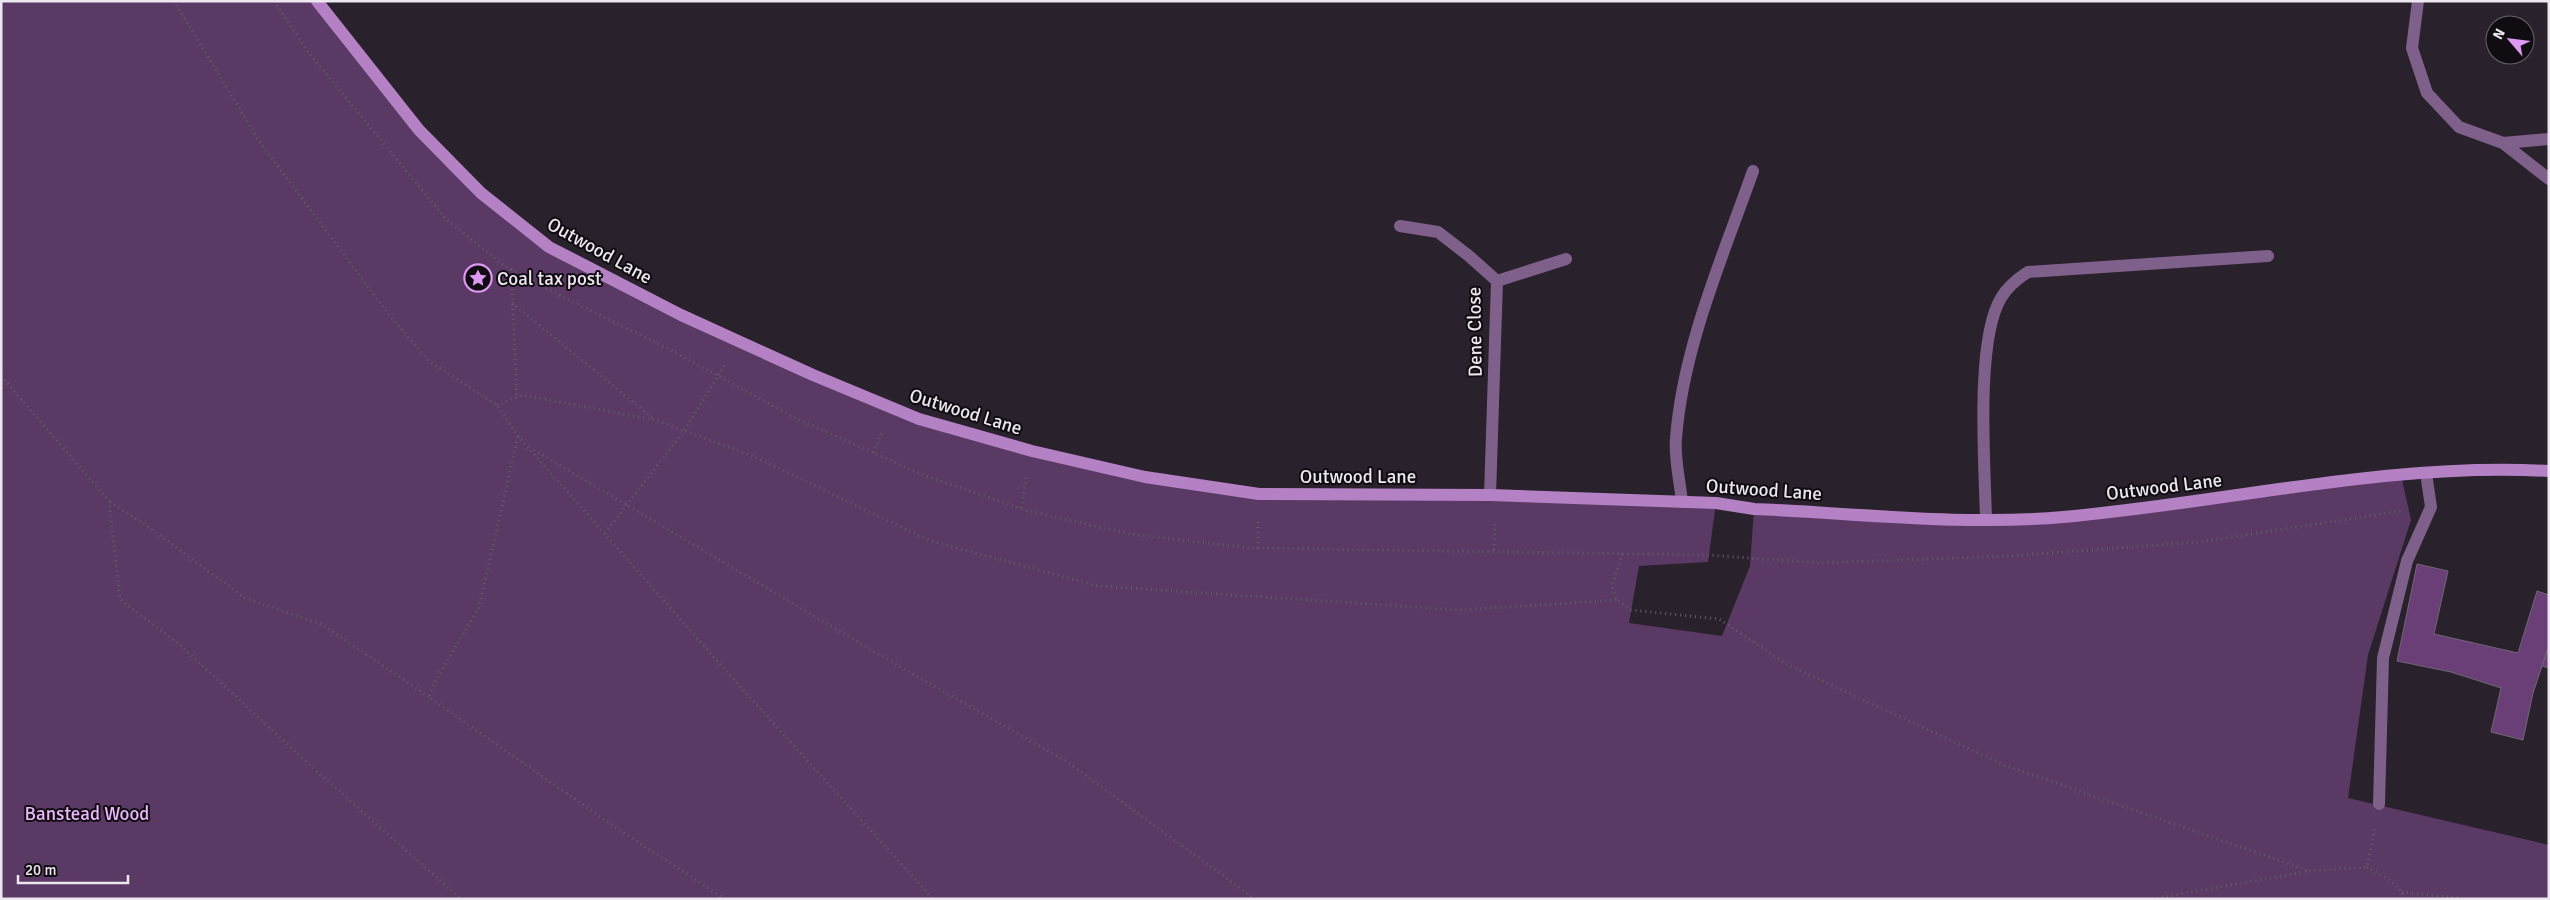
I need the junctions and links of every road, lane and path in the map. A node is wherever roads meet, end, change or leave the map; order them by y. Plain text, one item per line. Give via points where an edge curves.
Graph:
1 (174, 1) edge
2 (274, 1) edge
3 (317, 1) edge
4 (2418, 1) edge
5 (2549, 139) edge
6 (2503, 143) junction
7 (1753, 171) dead end
8 (2549, 179) edge
9 (1400, 226) dead end
10 (2268, 256) dead end
11 (1566, 260) dead end
12 (510, 269) junction
13 (1497, 282) junction
14 (512, 303) junction
15 (738, 341) junction
16 (1, 376) edge
17 (718, 376) junction
18 (517, 397) junction
19 (497, 405) junction
20 (655, 420) junction
21 (684, 431) junction
22 (518, 436) junction
23 (531, 448) junction
24 (1032, 451) junction
25 (2549, 471) edge
26 (2426, 473) junction
27 (1490, 495) junction
28 (109, 501) junction
29 (1682, 502) junction
30 (627, 506) junction
31 (2431, 507) junction
32 (1021, 508) junction
33 (1986, 520) junction
34 (605, 533) junction
35 (1622, 554) junction
36 (1617, 600) junction
37 (429, 697) junction
38 (2380, 804) joint
39 (2367, 867) junction
40 (2310, 871) junction
41 (2402, 892) junction
42 (461, 899) edge
43 (725, 899) edge
44 (934, 899) edge
45 (1255, 899) edge
46 (2152, 899) edge
47 (2405, 899) edge
48 (2469, 899) edge

1 - 19 path via 260,140 390,316 429,360
2 - 12 path via 309,53 446,220
3 - 15 main road, Outwood Lane via 419,130 481,193 549,247
4 - 6 street via 2412,48 2427,92 2459,126
5 - 6 street
6 - 8 street
7 - 29 street via 1700,322 1680,404 1676,440
9 - 13 street, Dene Close via 1438,232
10 - 33 street via 2028,272 2011,283 2000,298 1989,327 1985,397
11 - 13 street
12 - 14 path
12 - 17 path
13 - 27 street, Dene Close
14 - 18 path
14 - 20 path
15 - 17 path
15 - 24 main road, Outwood Lane via 919,419
16 - 28 path
17 - 21 path
17 - 32 path via 797,419 926,476
18 - 19 path
18 - 20 path via 523,395
19 - 22 path
20 - 21 path
21 - 30 path
21 - 36 path via 755,457 928,540 1098,586 1461,610
22 - 23 path
22 - 37 path via 478,608
23 - 30 path
23 - 34 path
24 - 27 main road, Outwood Lane via 1145,476 1259,494
24 - 32 path
25 - 26 main road, Outwood Lane
26 - 31 street
26 - 33 main road, Outwood Lane via 2062,517
27 - 29 main road, Outwood Lane
28 - 37 path via 245,598 323,625
28 - 42 path via 120,599 180,645
29 - 33 main road, Outwood Lane via 1754,509
30 - 34 path
30 - 45 path via 890,662 1066,761
31 - 35 path via 2199,542 2009,556 1821,563 1708,555
31 - 38 street via 2406,561 2383,658
32 - 35 path via 1130,534 1251,548
34 - 44 path
35 - 36 path via 1612,587
36 - 40 path via 1631,610 1719,619 1788,665 2004,765
37 - 43 path via 606,821
38 - 39 path
39 - 40 path
39 - 41 path
40 - 46 path
41 - 47 path
41 - 48 path

